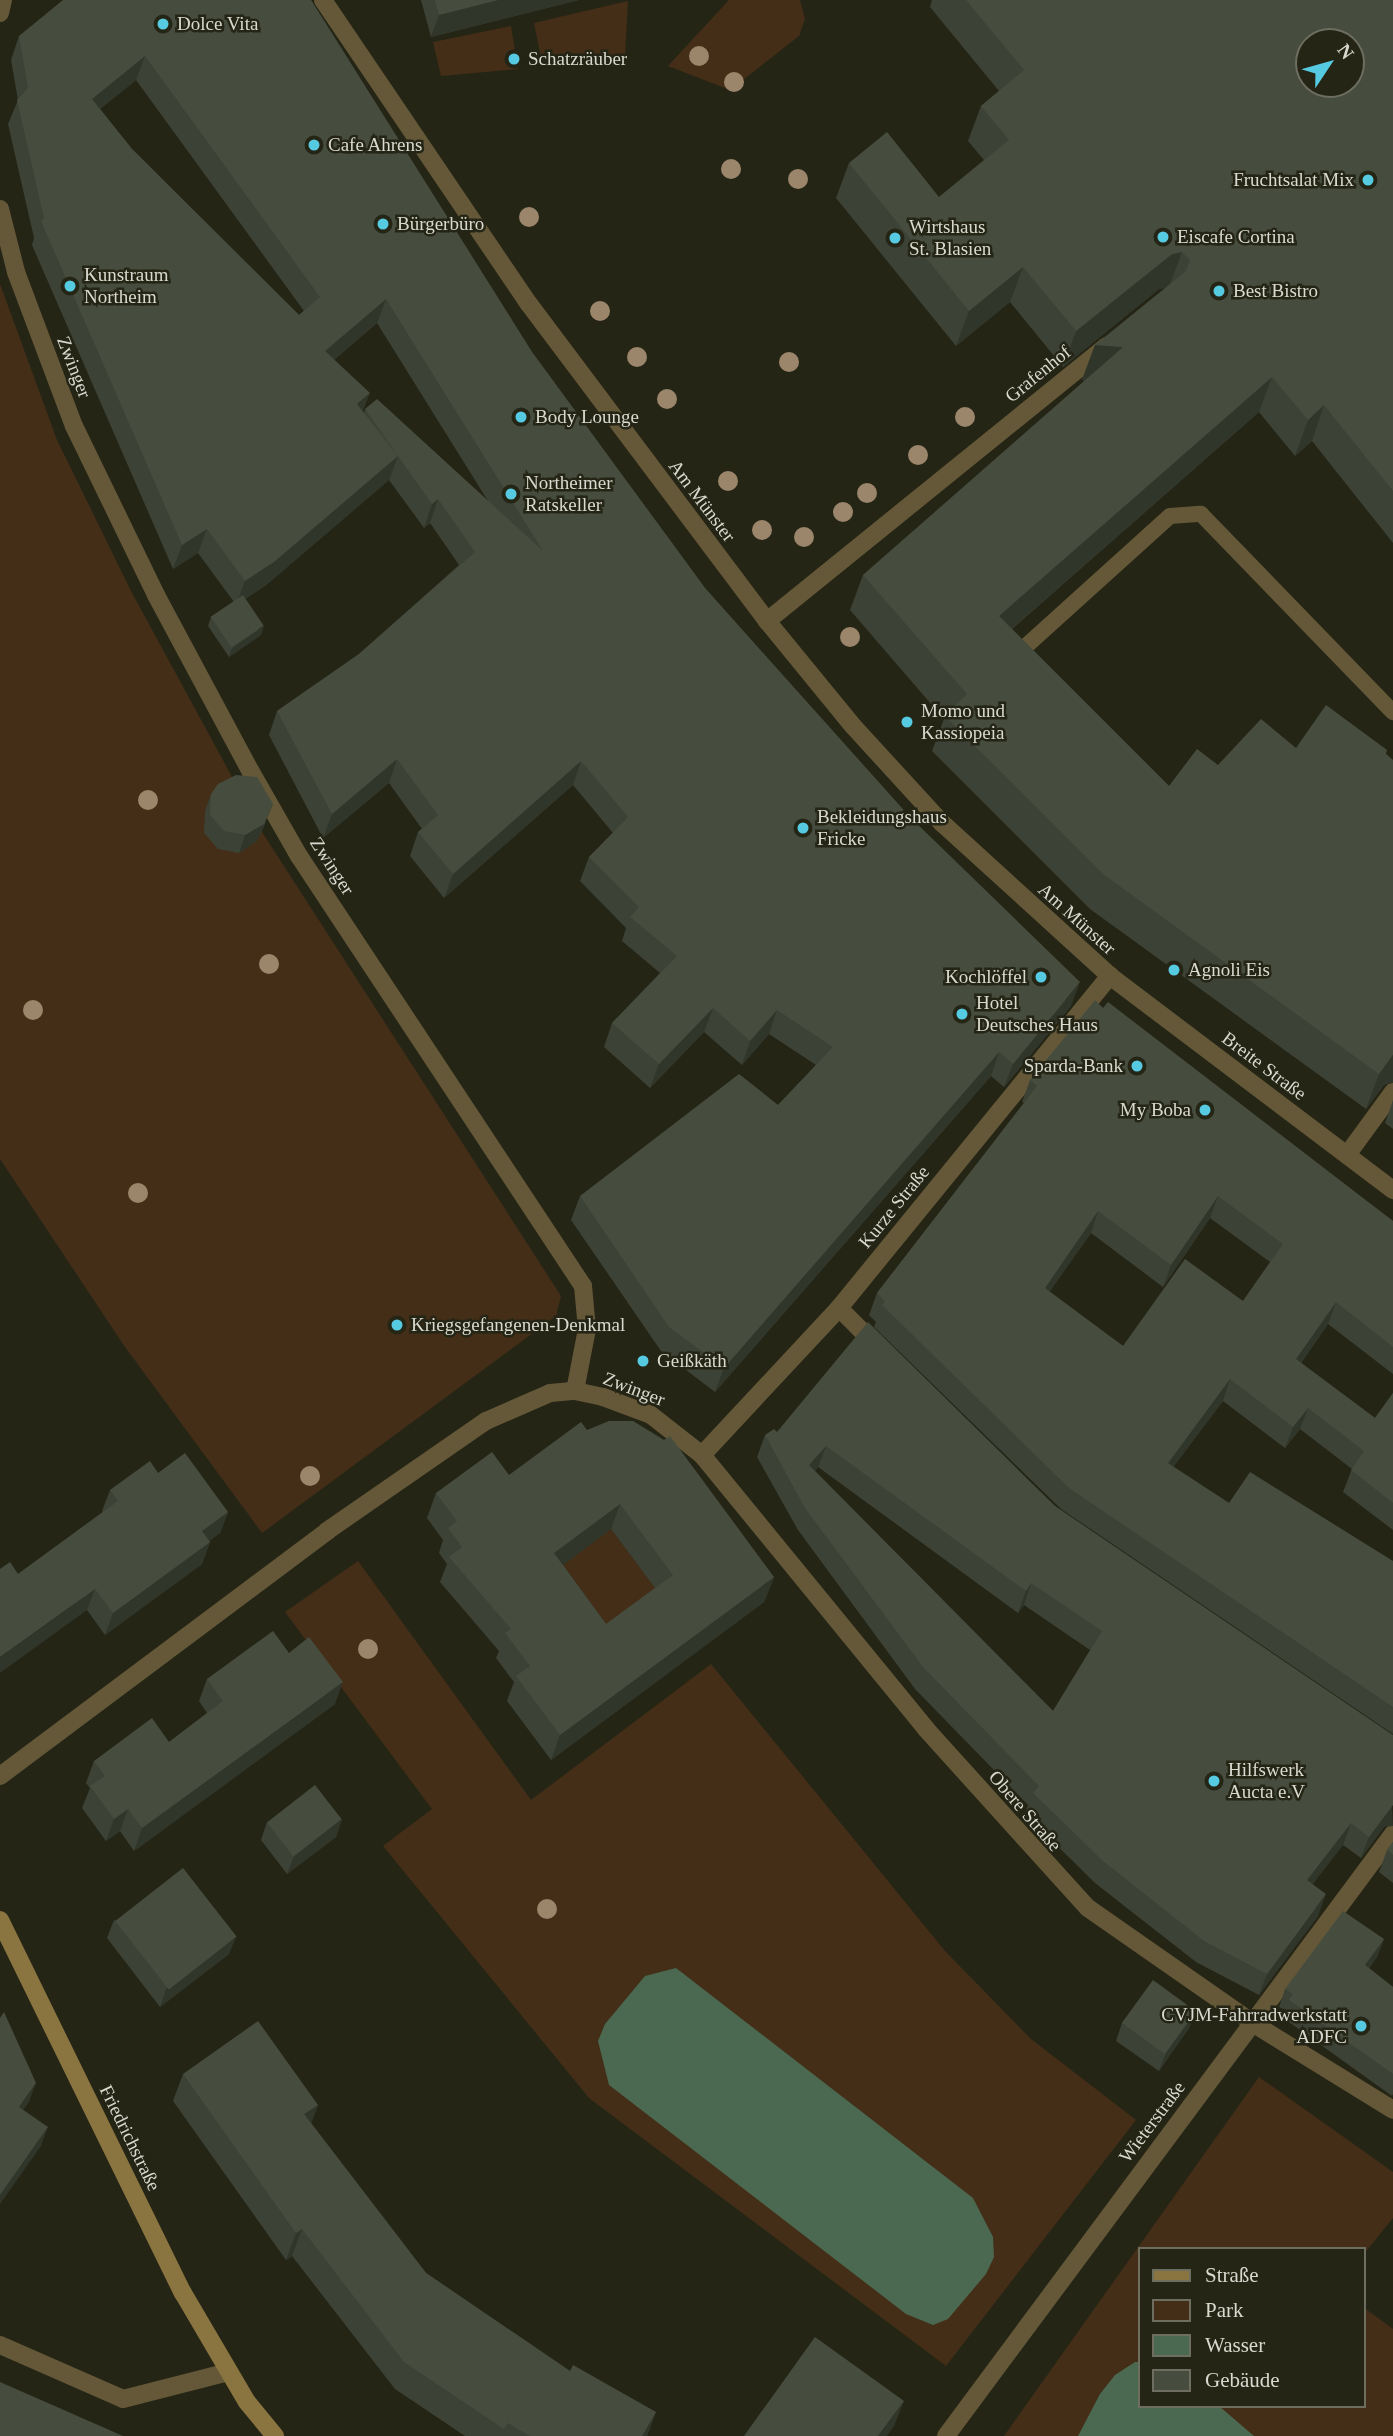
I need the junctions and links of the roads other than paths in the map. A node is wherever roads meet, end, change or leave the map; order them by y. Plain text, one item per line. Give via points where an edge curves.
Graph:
1 (3, 0) edge
2 (323, 0) edge
3 (0, 13) edge
4 (0, 209) edge
5 (1125, 331) edge
6 (767, 621) junction
7 (1025, 647) edge
8 (1393, 712) edge
9 (1110, 976) junction
10 (1393, 1092) edge
11 (1347, 1155) junction
12 (1393, 1189) edge
13 (839, 1308) junction
14 (888, 1356) edge
15 (575, 1391) junction
16 (702, 1455) junction
17 (0, 1776) edge
18 (1393, 1833) edge
19 (0, 1920) edge
20 (1254, 2024) junction
21 (1393, 2110) edge
22 (0, 2345) edge
23 (229, 2372) junction
24 (275, 2436) edge
25 (946, 2436) edge

1 - 3 street
2 - 6 street, Am Münster via 529,304
4 - 15 street, Zwinger via 16,272 74,426 156,595 251,772 299,856 583,1286 587,1329
5 - 6 street, Grafenhof
6 - 9 street, Am Münster via 942,822
7 - 8 lane via 1170,516 1201,514
9 - 11 street, Breite Straße
9 - 13 street, Kurze Straße
10 - 11 street
11 - 12 street, Breite Straße
13 - 14 street
13 - 16 street, Kurze Straße
15 - 16 street, Zwinger via 650,1415
15 - 17 street via 550,1393 486,1421 327,1531
16 - 20 street, Obere Straße via 793,1572 1068,1890
18 - 20 street, Wieterstraße
19 - 23 street, Friedrichstraße via 183,2293
20 - 21 street, Obere Straße
20 - 25 street, Wieterstraße
22 - 23 street via 123,2399
23 - 24 street, Friedrichstraße

